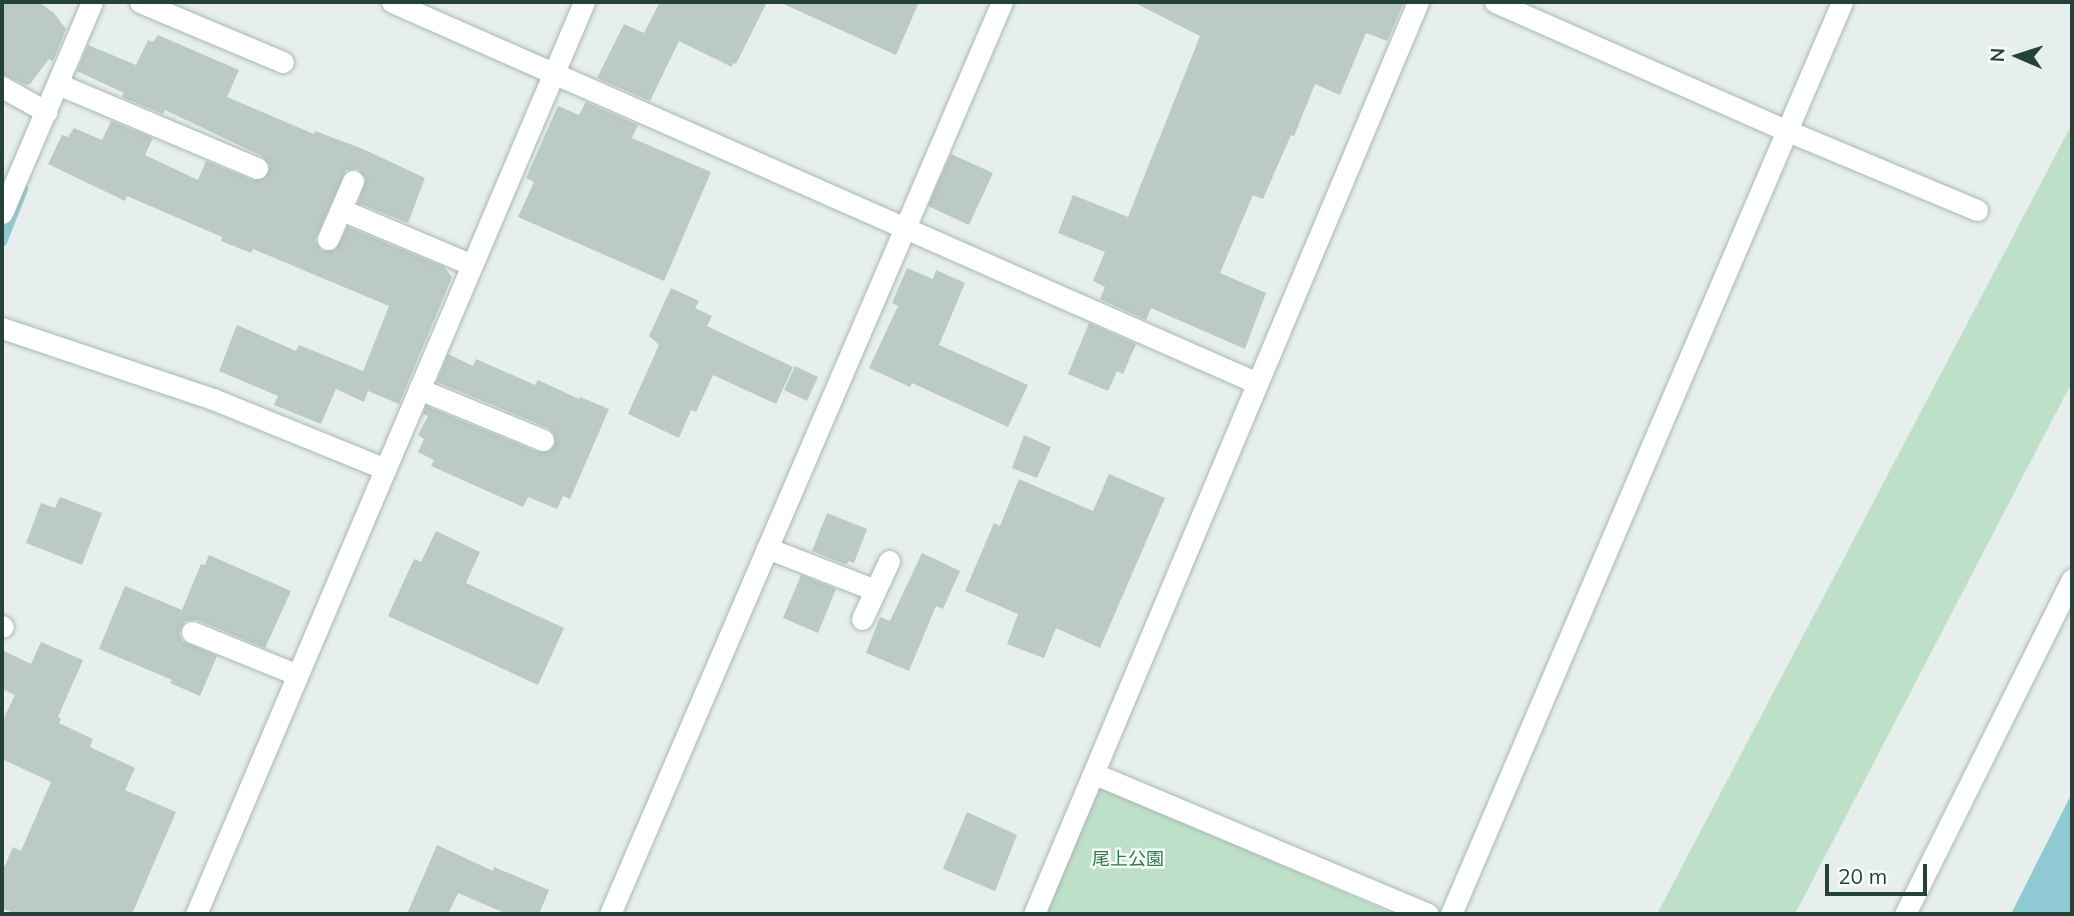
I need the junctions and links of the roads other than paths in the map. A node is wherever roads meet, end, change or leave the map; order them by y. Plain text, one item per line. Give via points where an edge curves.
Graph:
1 (92, 2) edge
2 (140, 2) edge
3 (392, 2) edge
4 (584, 2) edge
5 (1002, 2) edge
6 (1418, 2) edge
7 (1495, 2) edge
8 (1842, 2) edge
9 (283, 62) dead end
10 (553, 74) junction
11 (2, 87) edge
12 (66, 87) junction
13 (47, 112) junction
14 (1788, 131) junction
15 (257, 168) dead end
16 (353, 181) dead end
17 (342, 210) junction
18 (1977, 210) dead end
19 (2, 213) edge
20 (906, 229) junction
21 (328, 239) dead end
22 (472, 265) junction
23 (2, 328) edge
24 (1257, 383) junction
25 (419, 389) junction
26 (543, 440) dead end
27 (385, 469) junction
28 (767, 548) junction
29 (888, 561) dead end
30 (2072, 579) edge
31 (875, 590) junction
32 (862, 619) dead end
33 (192, 632) dead end
34 (298, 675) junction
35 (1096, 774) junction
36 (196, 914) edge
37 (610, 914) edge
38 (1034, 914) edge
39 (1428, 914) edge
40 (1451, 914) edge
41 (1905, 914) edge

1 - 12 street
2 - 9 street
3 - 10 street
4 - 10 street
5 - 20 street
6 - 24 street
7 - 14 street
8 - 14 street
10 - 20 street
10 - 22 street
11 - 13 street
12 - 13 street
12 - 15 street
13 - 19 street
14 - 18 street
14 - 40 street
16 - 17 street
17 - 21 street
17 - 22 street
20 - 24 street
20 - 28 street
22 - 25 street
23 - 27 street via 213,399
24 - 35 street
25 - 26 street
25 - 27 street
27 - 34 street
28 - 31 street
28 - 37 street
29 - 31 street
30 - 41 street
31 - 32 street
33 - 34 street
34 - 36 street
35 - 38 street
35 - 39 street

